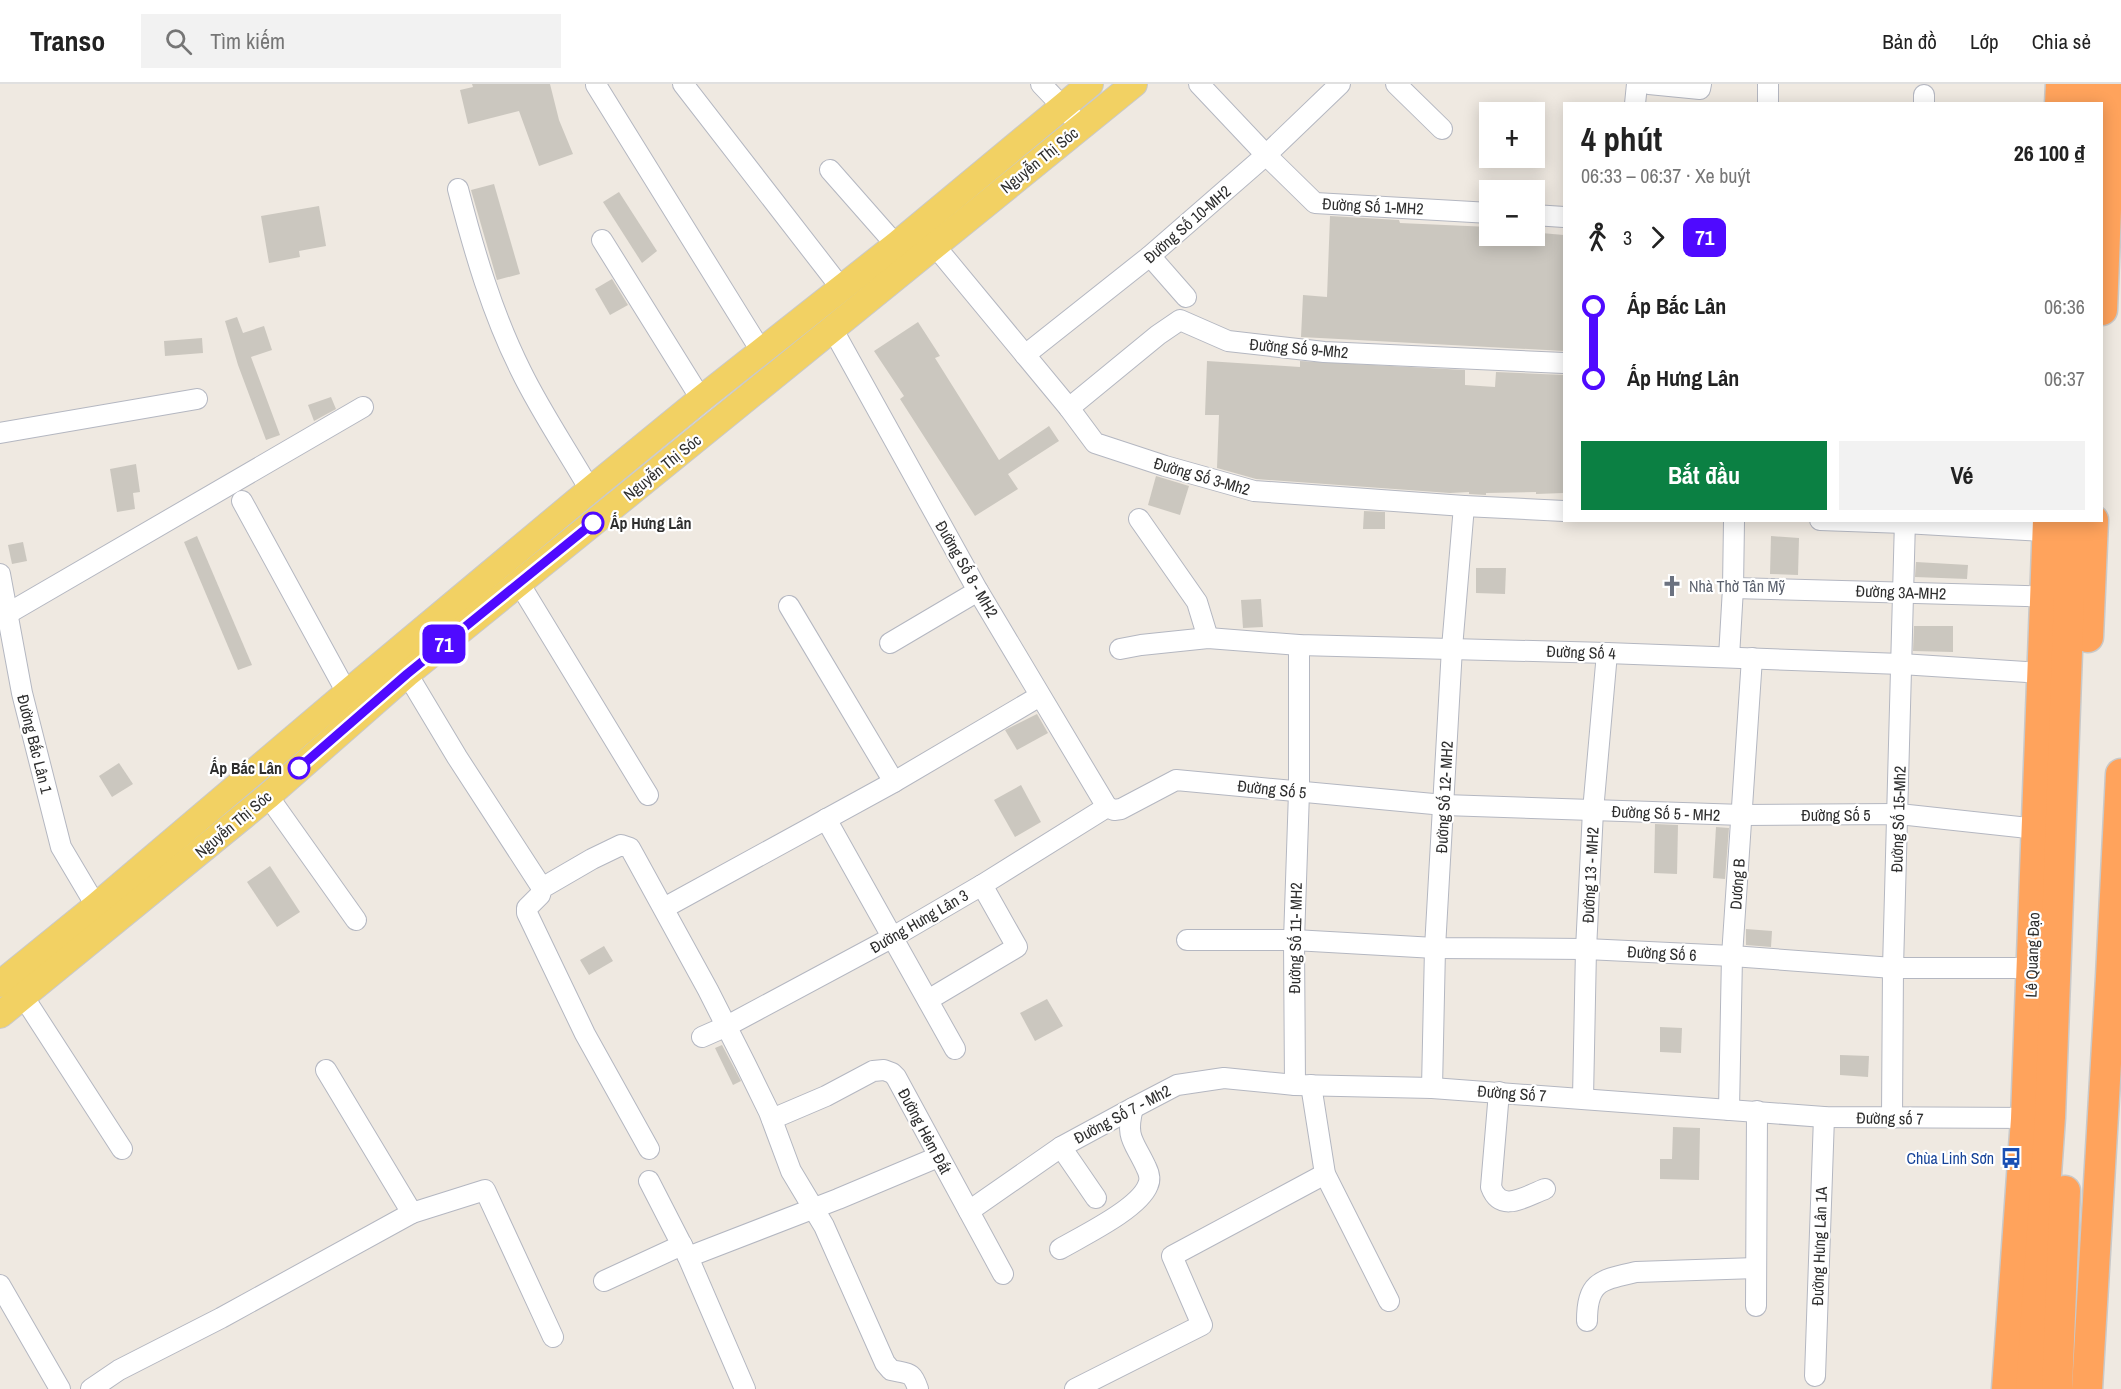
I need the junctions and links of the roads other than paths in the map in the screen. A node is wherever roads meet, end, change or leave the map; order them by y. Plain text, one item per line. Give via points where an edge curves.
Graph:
1 (683, 84) edge
2 (1041, 84) edge
3 (1090, 84) edge
4 (1134, 84) edge
5 (1199, 84) edge
6 (1340, 84) edge
7 (1396, 84) edge
8 (1637, 84) edge
9 (1649, 84) edge
10 (1701, 84) edge
11 (1768, 84) edge
12 (2061, 84) edge
13 (2082, 84) edge
14 (2111, 84) edge
15 (596, 85) edge
16 (1635, 102) edge
17 (1768, 102) edge
18 (2060, 102) edge
19 (2081, 102) edge
20 (1063, 106) junction
21 (1081, 126) junction
22 (1442, 129) dead end
23 (1266, 155) junction
24 (830, 170) dead end
25 (458, 189) dead end
26 (1479, 212) edge
27 (1545, 216) edge
28 (1563, 217) edge
29 (602, 240) dead end
30 (896, 245) junction
31 (935, 246) junction
32 (1150, 256) junction
33 (2103, 285) edge
34 (841, 288) junction
35 (1186, 297) dead end
36 (832, 328) junction
37 (761, 351) junction
38 (1025, 355) junction
39 (1563, 363) edge
40 (197, 399) dead end
41 (701, 399) junction
42 (363, 407) dead end
43 (1069, 408) junction
44 (0, 433) edge
45 (590, 490) junction
46 (242, 501) dead end
47 (1464, 506) junction
48 (1563, 511) edge
49 (1139, 519) dead end
50 (1734, 522) edge
51 (1904, 522) edge
52 (2065, 525) edge
53 (0, 574) edge
54 (519, 583) junction
55 (1733, 588) junction
56 (978, 591) junction
57 (1902, 592) junction
58 (2057, 597) junction
59 (789, 606) dead end
60 (8, 614) junction
61 (1208, 638) junction
62 (890, 643) dead end
63 (1299, 645) junction
64 (1452, 648) junction
65 (1120, 649) dead end
66 (1607, 653) junction
67 (1729, 657) junction
68 (1752, 658) junction
69 (401, 663) junction
70 (1901, 664) junction
71 (2043, 673) junction
72 (347, 693) junction
73 (1040, 696) junction
74 (363, 713) junction
75 (2121, 774) edge
76 (894, 782) junction
77 (1299, 792) junction
78 (648, 795) dead end
79 (268, 796) junction
80 (1444, 805) junction
81 (1107, 807) junction
82 (1593, 811) junction
83 (1899, 814) junction
84 (1743, 815) junction
85 (826, 819) junction
86 (2037, 829) junction
87 (982, 885) junction
88 (542, 888) junction
89 (96, 906) junction
90 (664, 908) junction
91 (356, 920) dead end
92 (893, 937) junction
93 (1187, 940) dead end
94 (1294, 940) junction
95 (1435, 948) junction
96 (1586, 949) junction
97 (1732, 956) junction
98 (1893, 968) junction
99 (2031, 968) junction
100 (2116, 976) edge
101 (0, 984) edge
102 (23, 996) junction
103 (928, 1000) junction
104 (0, 1015) edge
105 (727, 1026) junction
106 (702, 1037) dead end
107 (956, 1049) dead end
108 (326, 1070) dead end
109 (1303, 1085) junction
110 (1432, 1088) junction
111 (1499, 1092) junction
112 (1584, 1098) junction
113 (1133, 1108) junction
114 (1729, 1110) junction
115 (1757, 1111) junction
116 (1824, 1117) junction
117 (1892, 1118) junction
118 (2038, 1118) junction
119 (772, 1119) junction
120 (1060, 1147) junction
121 (122, 1149) dead end
122 (649, 1149) dead end
123 (938, 1157) junction
124 (1325, 1174) junction
125 (649, 1181) dead end
126 (1545, 1189) dead end
127 (1096, 1198) dead end
128 (814, 1209) junction
129 (969, 1211) junction
130 (412, 1213) junction
131 (1060, 1249) dead end
132 (685, 1251) junction
133 (1756, 1268) junction
134 (1003, 1274) dead end
135 (604, 1281) dead end
136 (0, 1285) edge
137 (1389, 1301) dead end
138 (1756, 1306) dead end
139 (1587, 1321) dead end
140 (553, 1337) dead end
141 (1815, 1376) dead end
142 (60, 1389) edge
143 (90, 1389) edge
144 (745, 1389) edge
145 (918, 1389) edge
146 (1075, 1389) edge
147 (2007, 1389) edge
148 (2031, 1389) edge
149 (2056, 1389) edge
150 (2087, 1389) edge

1 - 34 street
2 - 20 street
3 - 20 main road, Nguyễn Thị Sóc
4 - 21 main road, Nguyễn Thị Sóc
5 - 23 street, Đường Số 1-MH2
6 - 23 street, Đường Số 10-MH2
7 - 22 street
8 - 16 street
9 - 10 street via 1700,89
11 - 17 street
12 - 18 highway
13 - 19 highway
14 - 33 highway
15 - 37 street
20 - 21 street
20 - 30 main road, Nguyễn Thị Sóc
21 - 31 main road, Nguyễn Thị Sóc
23 - 26 street, Đường Số 1-MH2 via 1315,203
23 - 32 street, Đường Số 10-MH2
24 - 30 street
25 - 45 street via 499,322 521,372
27 - 28 street
29 - 41 street
30 - 34 main road, Nguyễn Thị Sóc
31 - 36 main road, Nguyễn Thị Sóc
31 - 38 street, Đường Số 3-Mh2
32 - 35 street
32 - 38 street, Đường Số 10-MH2
34 - 37 main road, Nguyễn Thị Sóc
36 - 54 main road, Nguyễn Thị Sóc
36 - 56 street, Đường Số 8 - MH2
37 - 41 main road, Nguyễn Thị Sóc
38 - 43 street, Đường Số 3-Mh2
39 - 43 street, Đường Số 9-Mh2 via 1324,352 1228,341 1180,320
40 - 44 street
41 - 45 main road, Nguyễn Thị Sóc
42 - 60 street
43 - 47 street, Đường Số 3-Mh2 via 1095,443 1254,491
45 - 69 main road, Nguyễn Thị Sóc
46 - 72 street
47 - 48 street, Đường Số 3-Mh2
47 - 64 street, Đường Số 12- MH2
49 - 61 street via 1197,602
50 - 55 street
51 - 52 street
51 - 57 street, Đường Số 15-Mh2
52 - 58 highway, Lê Quang Đạo
52 - 149 highway
53 - 60 street, Đường Bắc Lân 1
54 - 69 main road, Nguyễn Thị Sóc
54 - 78 street
55 - 57 street, Đường 3A-MH2
55 - 67 street
56 - 62 street
56 - 73 street, Đường Số 8 - MH2
57 - 58 street, Đường 3A-MH2
57 - 70 street, Đường Số 15-Mh2
58 - 71 highway, Lê Quang Đạo
58 - 118 highway, Lê Quang Đạo
59 - 76 street
60 - 89 street, Đường Bắc Lân 1 via 22,693 61,847
61 - 63 street, Đường Số 4
61 - 65 street, Đường Số 4
63 - 64 street, Đường Số 4
63 - 77 street
64 - 66 street, Đường Số 4
64 - 80 street, Đường Số 12- MH2
66 - 67 street, Đường Số 4
66 - 82 street, Đường 13 - MH2
67 - 68 street, Đường Số 4
68 - 70 street, Đường Số 4
68 - 84 street, Dương B
69 - 72 main road, Nguyễn Thị Sóc
69 - 74 main road, Nguyễn Thị Sóc
69 - 88 street
70 - 71 street, Đường Số 4
70 - 83 street, Đường Số 15-Mh2
71 - 86 highway, Lê Quang Đạo
72 - 74 street
72 - 89 main road, Nguyễn Thị Sóc
73 - 76 street
73 - 81 street, Đường Số 8 - MH2
74 - 79 main road, Nguyễn Thị Sóc
75 - 100 highway
76 - 85 street
77 - 80 street, Đường Số 5
77 - 81 street, Đường Số 5 via 1176,780 1121,809
77 - 94 street, Đường Số 11- MH2
79 - 91 street
79 - 102 main road, Nguyễn Thị Sóc
80 - 82 street, Đường Số 5 - MH2
80 - 95 street, Đường Số 12- MH2
81 - 87 street, Đường Hưng Lân 3
82 - 84 street, Đường Số 5 - MH2
82 - 96 street, Đường 13 - MH2
83 - 84 street, Đường Số 5
83 - 86 street, Đường Số 5
83 - 98 street, Đường Số 15-Mh2
84 - 97 street, Dương B
85 - 90 street
85 - 92 street
86 - 99 highway, Lê Quang Đạo
87 - 92 street, Đường Hưng Lân 3
87 - 103 street via 1017,947
88 - 90 street via 626,845
88 - 122 street via 527,913 585,1034
89 - 101 main road, Nguyễn Thị Sóc
90 - 105 street
92 - 103 street
92 - 105 street, Đường Hưng Lân 3
93 - 94 street, Đường Số 6
94 - 95 street, Đường Số 6
94 - 109 street, Đường Số 11- MH2
95 - 96 street, Đường Số 6
95 - 110 street, Đường Số 12- MH2
96 - 97 street, Đường Số 6
96 - 112 street, Đường 13 - MH2
97 - 98 street, Đường Số 6
97 - 114 street, Dương B
98 - 99 street, Đường Số 6
98 - 117 street, Đường Số 15-Mh2
99 - 118 highway, Lê Quang Đạo
100 - 150 highway
102 - 104 main road, Nguyễn Thị Sóc
102 - 121 street
103 - 107 street
105 - 106 street, Đường Hưng Lân 3
105 - 119 street
108 - 130 street
109 - 110 street, Đường Số 7
109 - 113 street, Đường Số 7 - Mh2 via 1224,1078 1177,1085
109 - 124 street, Đường Số 11- MH2
110 - 111 street, Đường Số 7
111 - 112 street, Đường Số 7
111 - 126 street via 1493,1193 1510,1202
112 - 114 street, Đường Số 7
113 - 120 street, Đường Số 7 - Mh2
113 - 131 street via 1128,1130 1150,1178 1148,1186 1117,1216
114 - 115 street, Đường số 7
115 - 116 street, Đường số 7
115 - 133 street
116 - 117 street, Đường số 7
116 - 141 street, Đường Hưng Lân 1A
117 - 118 street, Đường số 7
118 - 147 highway, Lê Quang Đạo
118 - 148 highway, Lê Quang Đạo
119 - 123 street, Đường Hẻm Đắt via 873,1071 884,1070 896,1077
119 - 128 street via 791,1171
120 - 127 street
120 - 129 street, Đường Số 7 - Mh2
123 - 128 street
123 - 129 street, Đường Hẻm Đắt
124 - 137 street, Đường Số 11- MH2
124 - 146 street via 1172,1256 1202,1325
125 - 132 street
128 - 132 street
128 - 145 street via 885,1363 891,1370 908,1372
129 - 134 street, Đường Hẻm Đắt
130 - 140 street via 485,1190
130 - 143 street
132 - 135 street
132 - 144 street
133 - 138 street
133 - 139 street via 1618,1276 1591,1291
136 - 142 street

